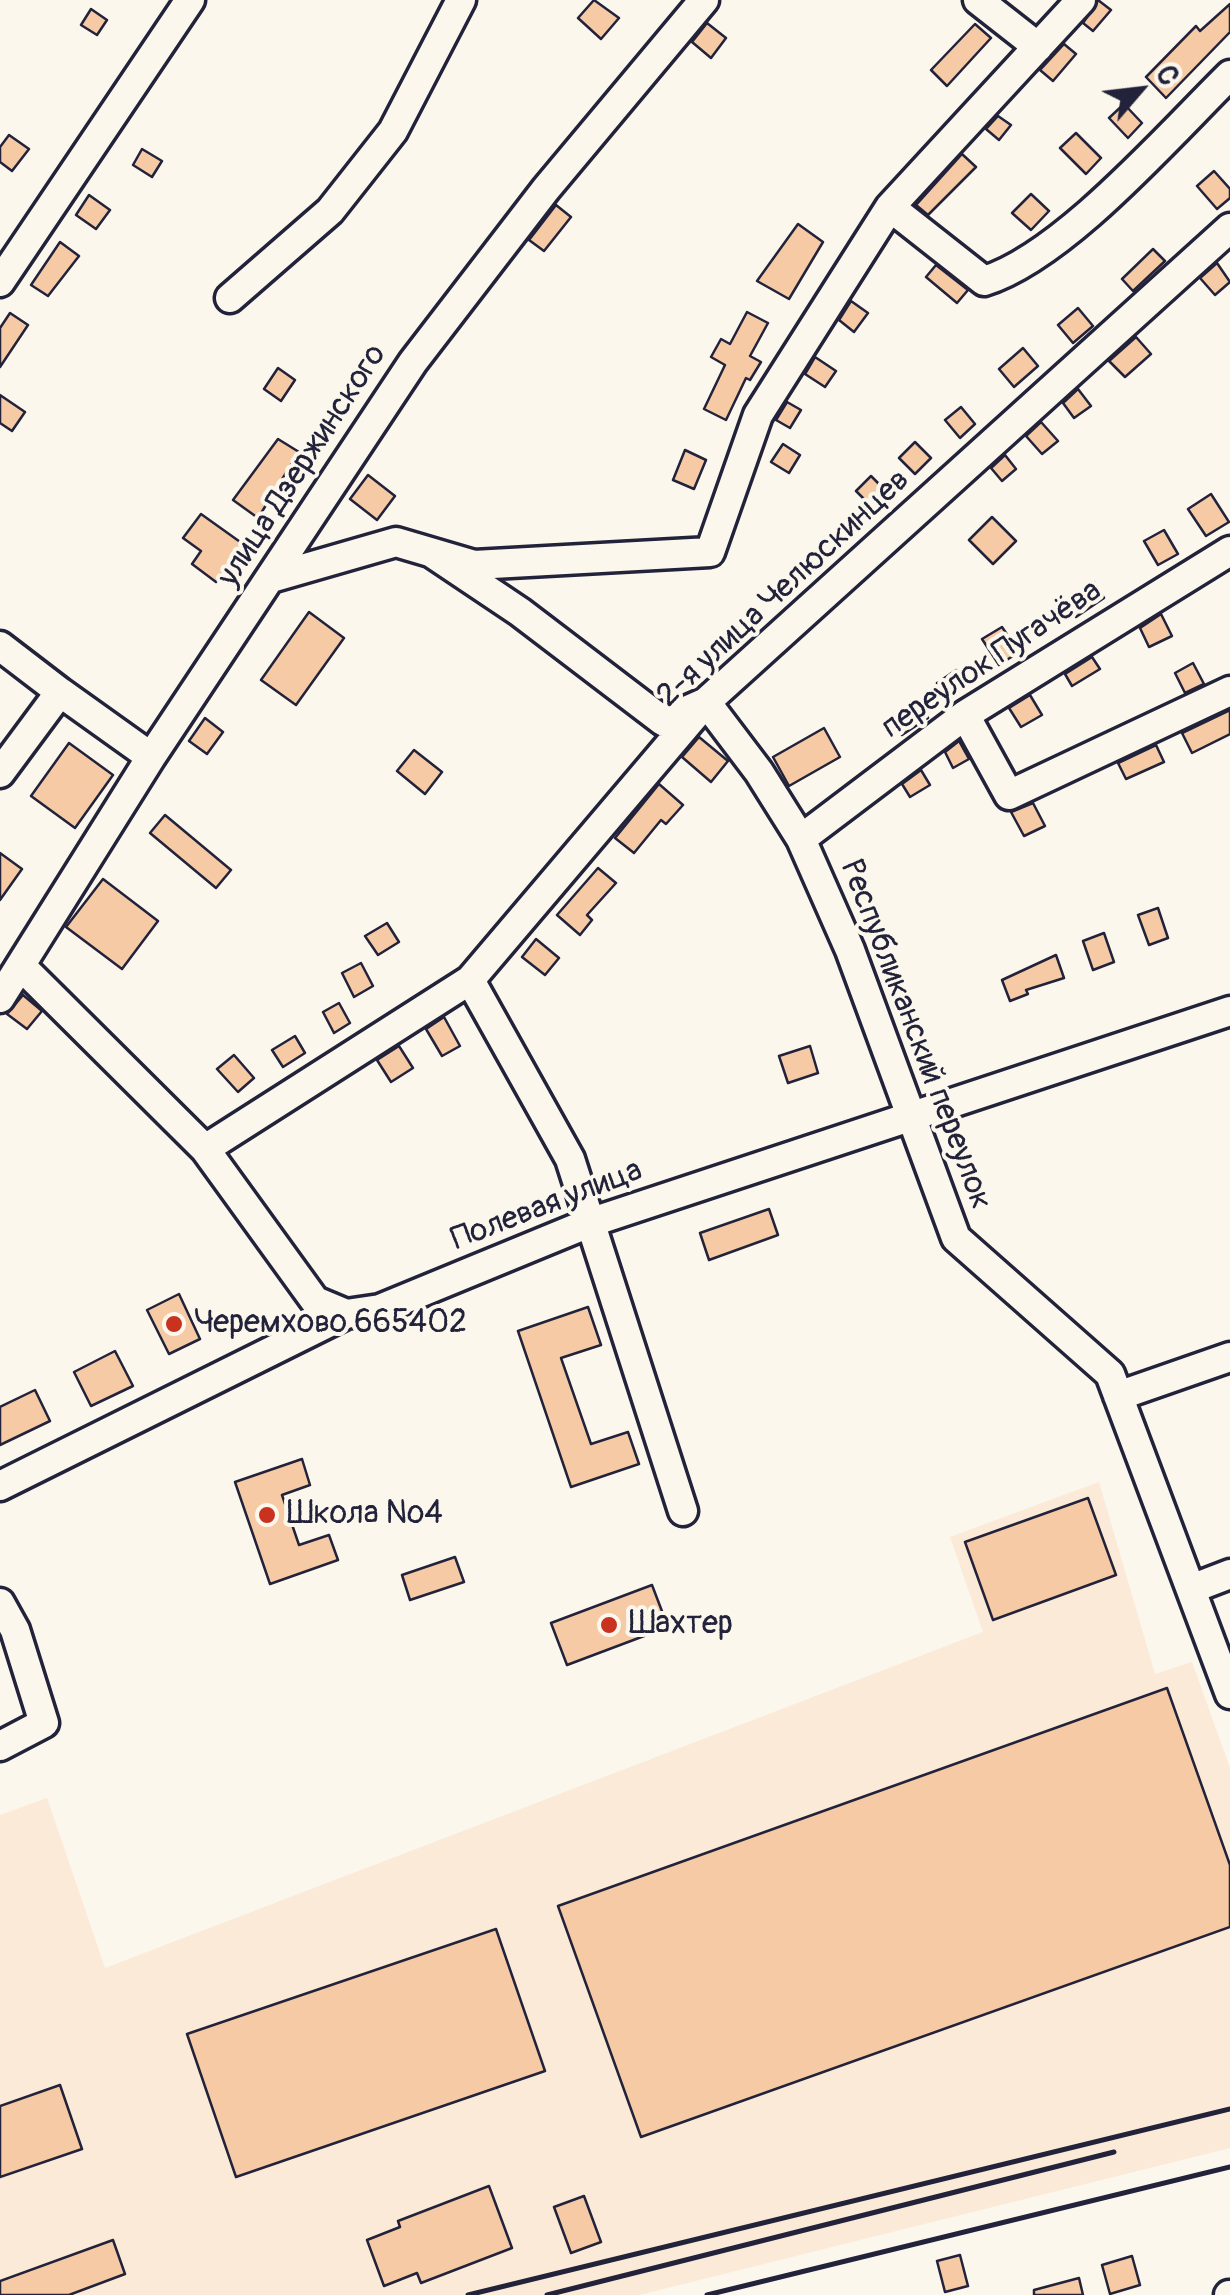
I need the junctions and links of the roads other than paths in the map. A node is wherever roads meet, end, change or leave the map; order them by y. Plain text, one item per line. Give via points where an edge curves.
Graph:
1 (190, 0) edge
2 (461, 0) edge
3 (704, 0) edge
4 (978, 0) edge
5 (1081, 0) edge
6 (1038, 47) junction
7 (1230, 75) edge
8 (890, 207) junction
9 (1230, 228) edge
10 (0, 282) edge
11 (230, 298) dead end
12 (1230, 550) edge
13 (432, 552) junction
14 (272, 578) junction
15 (0, 646) edge
16 (1230, 691) edge
17 (60, 692) junction
18 (706, 702) junction
19 (965, 714) junction
20 (151, 757) junction
21 (0, 773) edge
22 (801, 839) junction
23 (21, 966) junction
24 (470, 980) junction
25 (0, 998) edge
26 (1230, 1012) edge
27 (911, 1120) junction
28 (206, 1148) junction
29 (588, 1223) junction
30 (346, 1314) junction
31 (1230, 1357) edge
32 (1118, 1396) junction
33 (0, 1486) edge
34 (683, 1511) dead end
35 (1230, 1574) edge
36 (1191, 1590) junction
37 (0, 1603) edge
38 (1230, 1694) edge
39 (0, 1746) edge

1 - 10 street
2 - 11 street via 393,131 330,211
3 - 14 street, улица Дзержинского via 413,362
4 - 6 street
5 - 6 street
6 - 8 street
7 - 8 street via 1098,206 1006,274 984,282
8 - 13 street via 758,415 710,552 474,565
9 - 18 street, 2-я улица Челюскинцев
12 - 19 street, переулок Пугачёва
13 - 14 street via 396,542
13 - 18 street via 663,722
14 - 20 street, улица Дзержинского
15 - 17 street
16 - 19 street via 1009,795
17 - 20 street
17 - 21 street
18 - 22 street, Республиканский переулок
18 - 24 street, 2-я улица Челюскинцев
19 - 22 street, переулок Пугачёва
20 - 23 street, улица Дзержинского
22 - 27 street, Республиканский переулок via 850,950
23 - 25 street, улица Дзержинского
23 - 28 street
24 - 28 street, 2-я улица Челюскинцев
24 - 29 street via 570,1159
26 - 27 street, Полевая улица
27 - 29 street, Полевая улица
27 - 32 street, Республиканский переулок via 956,1238 1110,1374
28 - 30 street via 315,1301
29 - 30 street, Полевая улица via 380,1309
29 - 34 street
30 - 33 street, Полевая улица
31 - 32 street
32 - 36 street, Республиканский переулок
35 - 36 street
36 - 38 street, Республиканский переулок
37 - 39 street via 16,1630 44,1723

